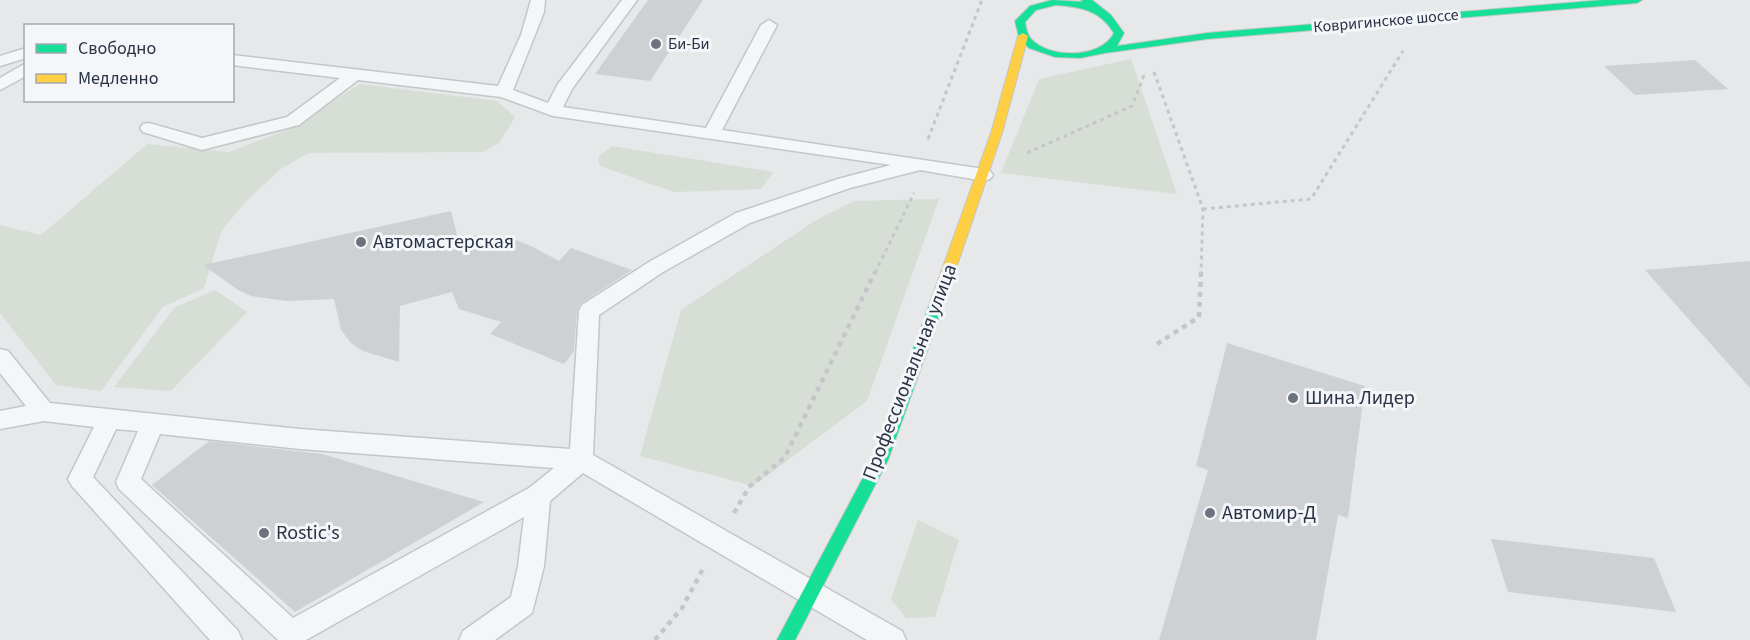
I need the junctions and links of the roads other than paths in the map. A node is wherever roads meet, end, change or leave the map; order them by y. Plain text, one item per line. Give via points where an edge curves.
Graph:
1 (538, 0) edge
2 (630, 0) edge
3 (1637, 0) edge
4 (1035, 4) edge
5 (1091, 4) edge
6 (1114, 21) junction
7 (769, 25) dead end
8 (1023, 36) junction
9 (1207, 36) junction
10 (1107, 50) junction
11 (24, 54) edge
12 (1068, 56) junction
13 (234, 60) edge
14 (0, 61) edge
15 (24, 69) edge
16 (355, 75) junction
17 (0, 85) edge
18 (504, 92) junction
19 (1010, 93) junction
20 (553, 111) junction
21 (148, 128) dead end
22 (712, 133) junction
23 (924, 164) junction
24 (984, 176) junction
25 (0, 357) edge
26 (44, 412) junction
27 (110, 418) junction
28 (0, 420) edge
29 (153, 422) junction
30 (581, 460) junction
31 (538, 496) junction
32 (811, 595) junction
33 (228, 640) edge
34 (473, 640) edge
35 (786, 640) edge
36 (892, 640) edge

1 - 18 lane via 537,14
2 - 20 lane via 564,88
3 - 9 main road, Ковригинское шоссе
4 - 5 main road, Профессиональная улица
4 - 8 main road, Профессиональная улица via 1020,21
5 - 6 main road, Профессиональная улица
6 - 9 main road, Ковригинское шоссе via 1135,30
6 - 10 main road via 1118,36
7 - 22 lane
8 - 12 main road, Профессиональная улица via 1041,50
8 - 19 main road, Профессиональная улица
9 - 10 main road, Ковригинское шоссе
10 - 12 main road, Профессиональная улица
11 - 14 lane
12 - 19 main road, Профессиональная улица via 1023,76
13 - 16 lane
15 - 17 lane
16 - 18 lane
16 - 21 lane via 293,121 202,144
18 - 20 lane
19 - 24 main road, Профессиональная улица
20 - 22 lane
22 - 23 lane
23 - 24 lane
23 - 30 lane via 845,183 743,218 656,267 589,311
24 - 32 main road, Профессиональная улица via 880,460
25 - 26 lane
26 - 27 lane
26 - 28 lane
27 - 29 lane
27 - 33 lane via 80,479
29 - 30 lane via 300,439
29 - 31 lane via 128,482 291,634
30 - 31 lane
30 - 32 lane
31 - 34 lane via 523,604
32 - 35 main road, Профессиональная улица
32 - 36 lane

